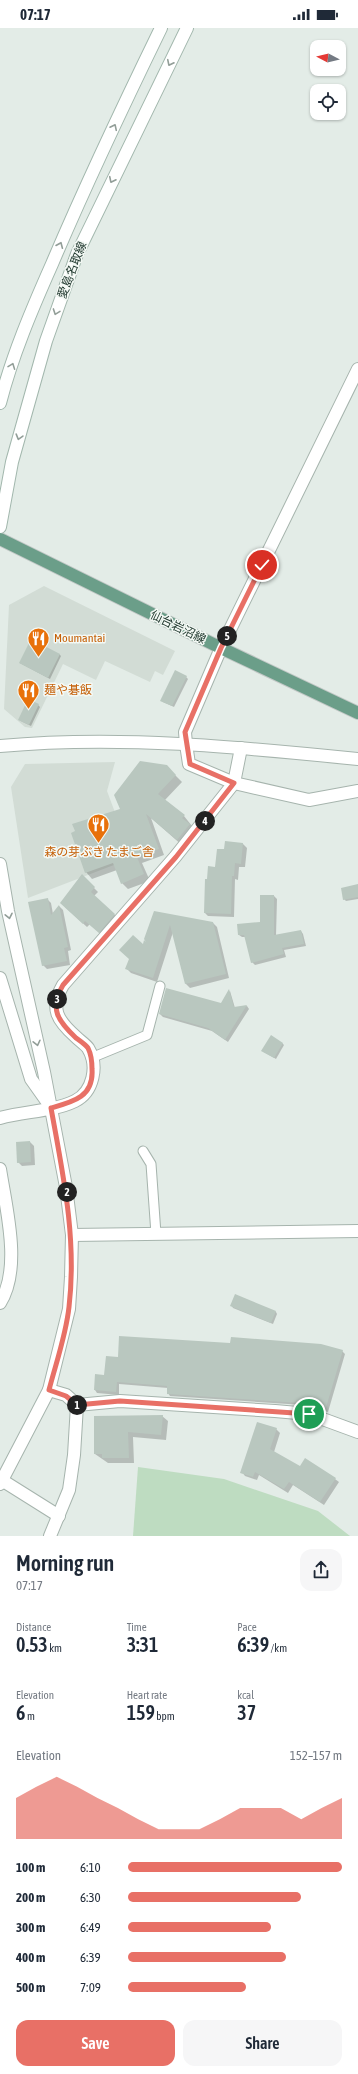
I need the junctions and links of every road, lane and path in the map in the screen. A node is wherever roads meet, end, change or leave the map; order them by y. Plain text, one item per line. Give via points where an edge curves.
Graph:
1 (161, 28) edge
2 (187, 28) edge
3 (358, 369) edge
4 (0, 403) edge
5 (0, 527) edge
6 (0, 539) edge
7 (221, 648) junction
8 (358, 713) edge
9 (186, 744) junction
10 (0, 746) edge
11 (240, 748) junction
12 (358, 759) edge
13 (234, 783) junction
14 (358, 791) edge
15 (0, 864) edge
16 (0, 978) edge
17 (160, 986) dead end
18 (91, 1058) junction
19 (51, 1108) junction
20 (0, 1118) edge
21 (142, 1151) dead end
22 (0, 1169) edge
23 (358, 1230) edge
24 (156, 1234) junction
25 (72, 1235) junction
26 (0, 1303) edge
27 (49, 1390) junction
28 (77, 1405) junction
29 (358, 1432) edge
30 (1, 1481) edge
31 (59, 1516) junction
32 (50, 1536) edge

4 -> 1 street, 愛島名取線 via 5,382 39,293 75,209
2 -> 5 street, 愛島名取線 via 77,254 33,387 12,462
3 - 7 street
6 - 7 main road, 仙台岩沼線
7 - 8 main road, 仙台岩沼線
7 - 9 street via 185,732
9 - 10 street via 77,742
9 - 11 street
9 - 13 street via 190,764
11 - 12 street
11 - 13 street
13 - 14 street via 309,800
13 - 18 street via 176,857 57,995 58,1017 64,1027 87,1048
15 -> 19 street
16 - 19 street via 31,1079
17 - 18 lane via 147,1035
18 - 19 street via 93,1077 88,1092 75,1101
19 - 20 street
19 - 25 street
21 - 24 lane via 151,1164
22 - 26 street via 11,1242 12,1270
23 - 24 street
24 - 25 street
25 - 27 street via 69,1309
27 - 28 street via 66,1396
27 - 30 street
28 - 29 street via 120,1401 309,1414
28 - 31 street via 69,1490
30 - 31 street
31 - 32 street

